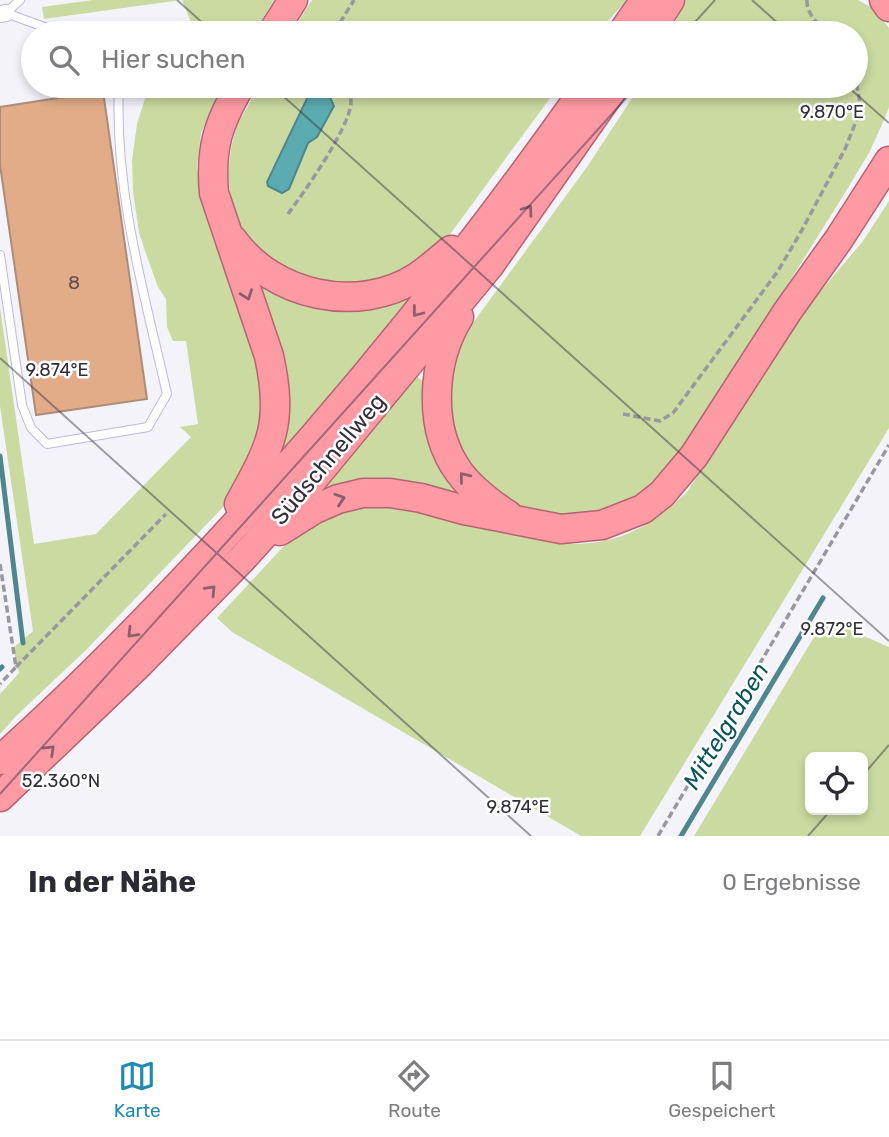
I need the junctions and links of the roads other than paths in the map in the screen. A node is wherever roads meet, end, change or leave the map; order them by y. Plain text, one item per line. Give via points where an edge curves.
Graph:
1 (20, 0) edge
2 (293, 0) edge
3 (645, 0) edge
4 (670, 0) edge
5 (884, 0) edge
6 (889, 7) edge
7 (3, 9) edge
8 (31, 21) edge
9 (280, 21) edge
10 (630, 21) edge
11 (657, 21) edge
12 (119, 98) edge
13 (233, 98) edge
14 (577, 98) edge
15 (607, 98) edge
16 (889, 161) edge
17 (489, 219) junction
18 (226, 230) junction
19 (0, 255) edge
20 (489, 266) junction
21 (516, 520) junction
22 (213, 549) junction
23 (241, 560) junction
24 (0, 760) edge
25 (0, 797) edge

1 - 7 lane
2 - 9 highway
3 - 10 highway
4 - 11 highway
5 - 6 highway
7 - 8 lane
12 - 19 lane via 122,176 167,394 148,427 47,444 31,428 22,405
13 - 18 highway via 222,117 213,153 214,193
14 - 17 highway, Südschnellweg
20 -> 15 highway, Südschnellweg
16 - 21 highway via 694,456 662,494 643,509 602,525 561,529
17 - 18 highway via 417,277 390,290 344,297 309,292 276,279 248,258
17 -> 22 highway, Südschnellweg via 361,382
18 -> 22 highway via 269,356 276,415 270,446
21 -> 20 highway via 458,471 440,426 438,391 449,333
20 - 23 highway, Südschnellweg
23 -> 21 highway via 295,519 363,493 421,498
22 -> 24 highway, Südschnellweg
25 -> 23 highway, Südschnellweg

